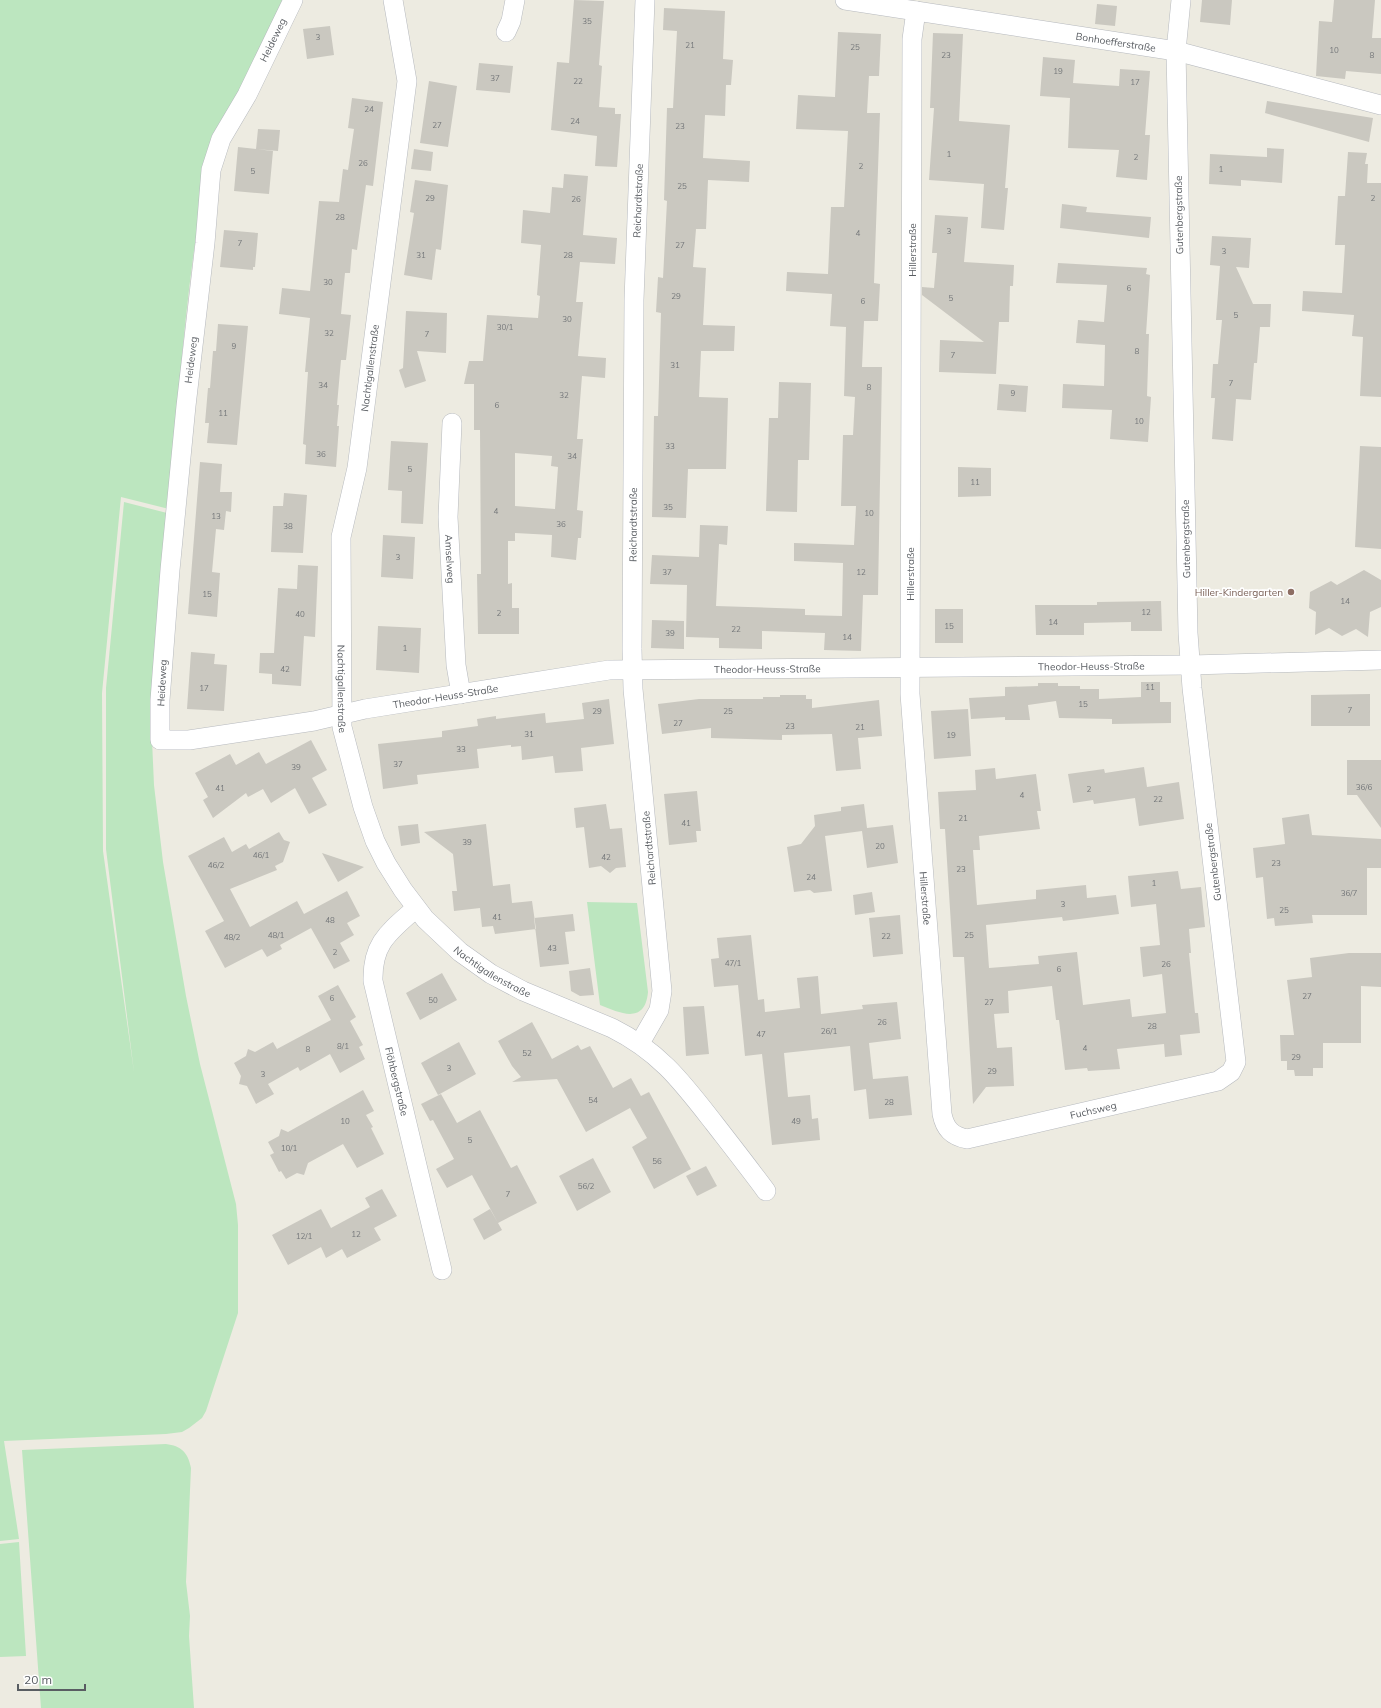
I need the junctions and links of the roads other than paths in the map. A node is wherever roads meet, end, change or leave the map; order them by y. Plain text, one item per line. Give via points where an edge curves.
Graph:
1 (294, 0) edge
2 (393, 0) edge
3 (515, 0) edge
4 (645, 0) edge
5 (846, 0) edge
6 (1181, 0) edge
7 (916, 11) junction
8 (506, 32) dead end
9 (1176, 51) junction
10 (1381, 105) edge
11 (452, 424) dead end
12 (1381, 660) edge
13 (1190, 665) junction
14 (910, 667) junction
15 (633, 669) junction
16 (460, 694) junction
17 (342, 714) junction
18 (160, 740) joint
19 (416, 908) junction
20 (640, 1044) junction
21 (1232, 1072) joint
22 (952, 1134) joint
23 (766, 1191) dead end
24 (442, 1270) dead end

1 - 18 street, Heideweg via 247,95 221,139 211,170 170,562 160,700
2 - 17 street, Nachtigallenstraße via 407,81 357,468 341,537
3 - 8 street
4 - 15 street, Reichardtstraße via 634,300
5 - 7 street, Bonhoefferstraße
6 - 9 street, Gutenbergstraße
7 - 9 street, Bonhoefferstraße
7 - 14 street, Hillerstraße via 912,39
9 - 10 street, Bonhoefferstraße
9 - 13 street, Gutenbergstraße
11 - 16 street, Amselweg via 448,517 456,665
12 - 13 street, Theodor-Heuss-Straße
13 - 14 street, Theodor-Heuss-Straße
13 - 21 street, Gutenbergstraße via 1236,1053
14 - 15 street, Theodor-Heuss-Straße
14 - 22 street, Hillerstraße via 942,1114
15 - 16 street, Theodor-Heuss-Straße via 609,670
15 - 20 street, Reichardtstraße via 662,991 659,1010
16 - 17 street, Theodor-Heuss-Straße
17 - 18 street, Theodor-Heuss-Straße via 189,740
17 - 19 street, Nachtigallenstraße via 342,727 363,807 375,841
19 - 20 street, Nachtigallenstraße via 448,943 491,974 523,991 612,1028
19 - 24 street, Flöhbergstraße via 379,944 373,963 373,981
20 - 23 street, Nachtigallenstraße via 671,1069
21 - 22 street, Fuchsweg via 1218,1080 975,1139

